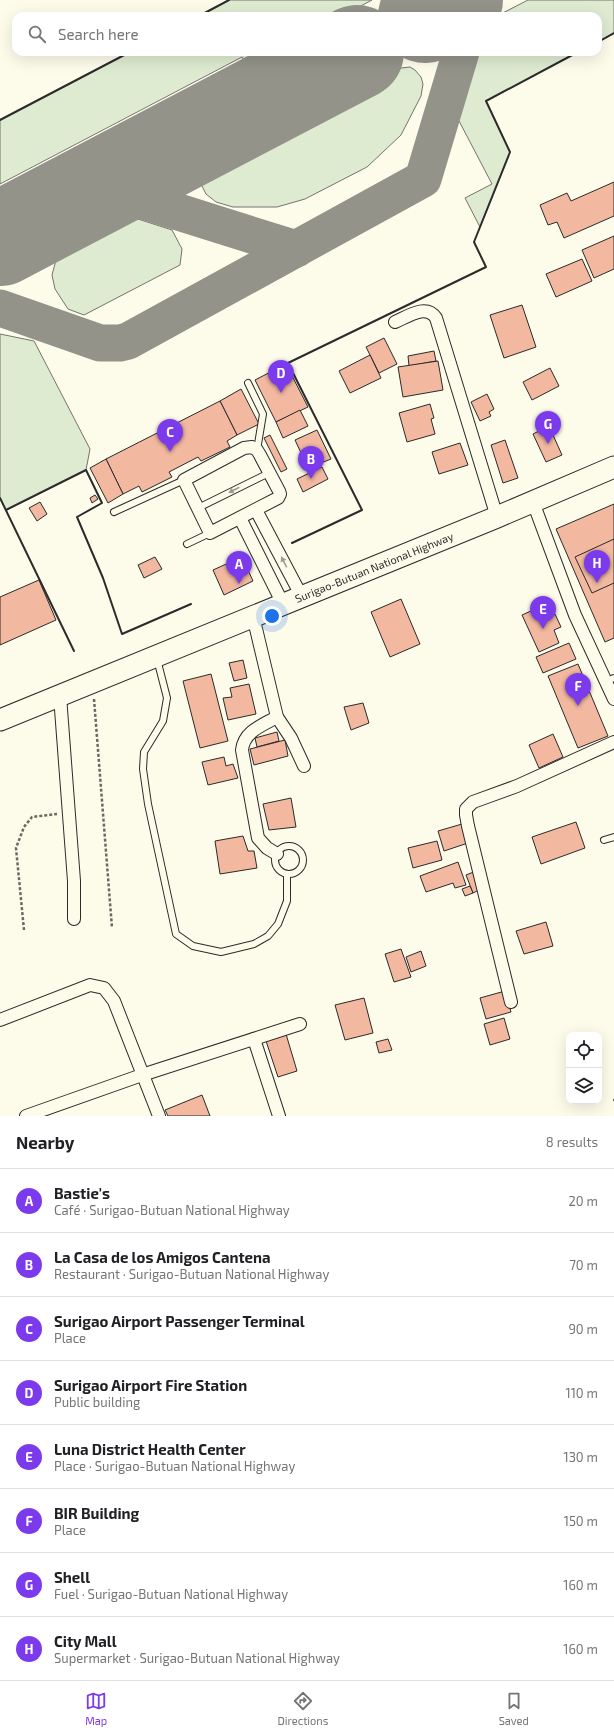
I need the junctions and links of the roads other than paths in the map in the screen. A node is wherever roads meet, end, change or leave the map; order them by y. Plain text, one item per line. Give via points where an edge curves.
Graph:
1 (395, 322) dead end
2 (248, 383) dead end
3 (257, 450) junction
4 (614, 467) edge
5 (269, 473) junction
6 (184, 480) junction
7 (533, 502) junction
8 (198, 508) junction
9 (256, 510) junction
10 (114, 512) dead end
11 (496, 517) junction
12 (240, 518) junction
13 (210, 533) junction
14 (187, 544) dead end
15 (292, 600) junction
16 (253, 616) junction
17 (157, 656) junction
18 (610, 680) edge
19 (60, 696) junction
20 (614, 699) edge
21 (277, 717) junction
22 (1, 718) edge
23 (614, 742) edge
24 (304, 766) dead end
25 (614, 837) edge
26 (604, 840) dead end
27 (276, 854) junction
28 (287, 874) junction
29 (74, 919) dead end
30 (511, 1002) dead end
31 (0, 1020) edge
32 (300, 1024) dead end
33 (254, 1039) junction
34 (142, 1076) junction
35 (26, 1116) edge
36 (159, 1116) edge
37 (278, 1116) edge

1 - 11 street via 419,311 430,312 436,318
2 - 3 lane via 263,414
3 - 5 street
3 - 6 street via 252,447 244,448
4 - 7 highway, Surigao-Butuan National Highway
5 -> 8 lane
5 - 9 street via 280,494 275,501
6 - 8 street
6 - 10 lane
7 - 11 highway, Surigao-Butuan National Highway
7 - 18 street via 575,615
8 - 13 street
9 - 12 street
15 -> 9 street
11 - 15 highway, Surigao-Butuan National Highway
12 - 13 street
12 - 15 street
13 - 14 lane
15 - 16 highway, Surigao-Butuan National Highway
16 - 17 highway, Surigao-Butuan National Highway
16 - 21 street
17 - 19 highway, Surigao-Butuan National Highway
17 - 28 lane via 167,698 163,721 144,752 143,769 176,934 193,946 221,952 254,944 268,936 278,924 287,901
18 - 20 street
19 - 22 highway, Surigao-Butuan National Highway
19 - 29 street via 70,812
21 - 24 street via 291,738
21 - 27 street via 250,732 245,737 242,750 258,838
23 - 30 street via 517,786 473,802 466,809
25 - 26 lane
27 - 28 lane via 276,867
27 - 28 lane via 288,846 300,852 303,861 300,870
31 - 34 street via 90,984 104,988 114,1001
32 - 33 street
33 - 34 street
33 - 37 street
34 - 35 street
34 - 36 street

